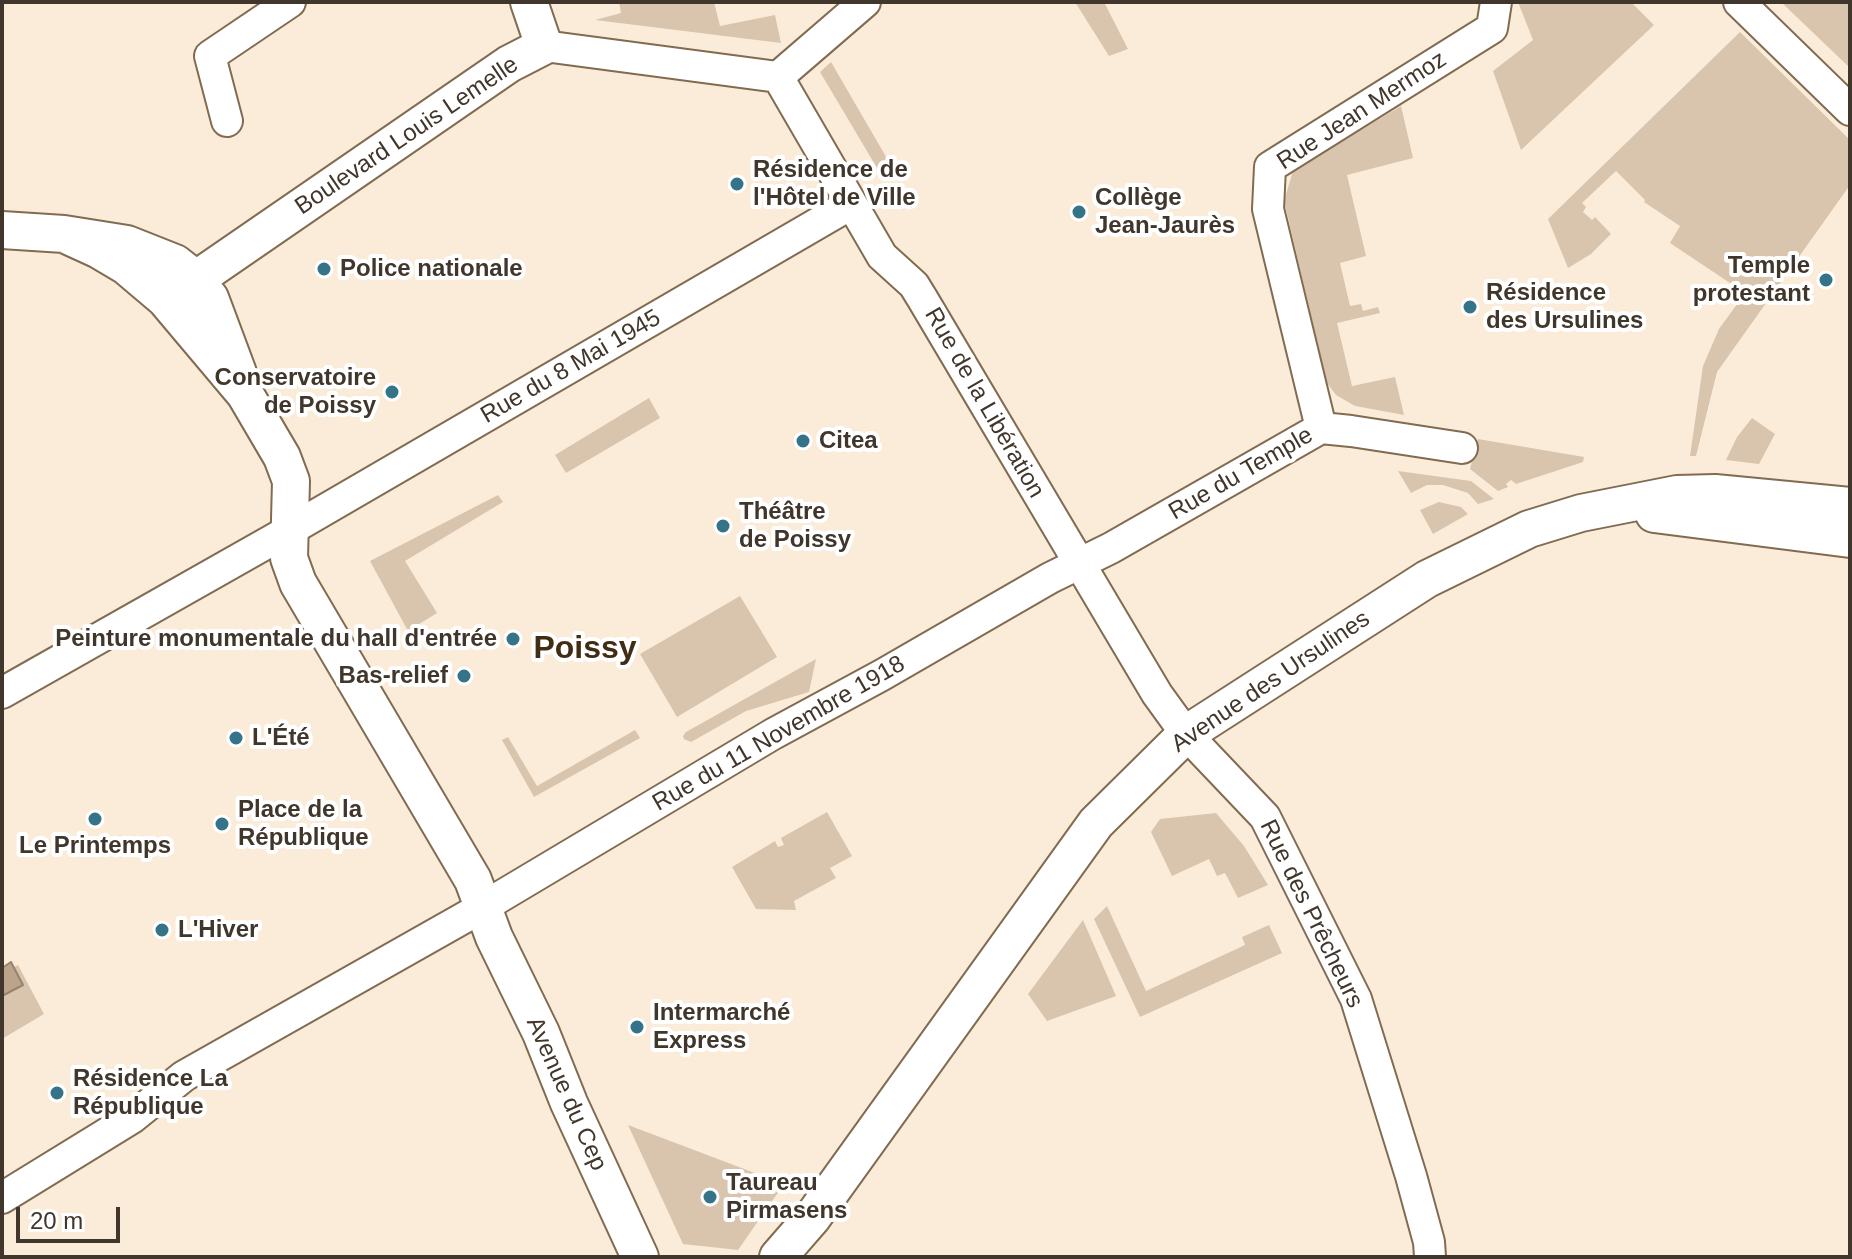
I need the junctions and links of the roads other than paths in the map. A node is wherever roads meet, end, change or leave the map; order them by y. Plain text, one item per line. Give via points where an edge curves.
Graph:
1 (290, 2) edge
2 (529, 2) edge
3 (865, 2) edge
4 (1496, 2) edge
5 (1739, 2) edge
6 (544, 46) junction
7 (778, 77) junction
8 (1850, 110) edge
9 (227, 121) dead end
10 (851, 204) junction
11 (2, 230) edge
12 (64, 234) junction
13 (196, 280) junction
14 (166, 300) junction
15 (245, 394) junction
16 (1321, 428) junction
17 (1462, 448) dead end
18 (1850, 506) edge
19 (1601, 509) junction
20 (290, 530) junction
21 (1850, 539) edge
22 (1078, 564) junction
23 (2, 693) edge
24 (1186, 734) junction
25 (488, 922) junction
26 (2, 1198) edge
27 (812, 1218) junction
28 (638, 1255) edge
29 (778, 1257) edge
30 (794, 1257) edge
31 (1430, 1257) edge

1 - 9 street via 210,56
2 - 6 street
3 - 7 street
4 - 16 street, Rue Jean Mermoz via 1492,28 1270,167 1268,209
5 - 8 street
6 - 7 street, Boulevard Louis Lemelle
6 - 13 street, Boulevard Louis Lemelle via 509,64
7 - 10 street, Rue de la Libération
10 - 20 street, Rue du 8 Mai 1945
10 - 22 street, Rue de la Libération via 882,256 922,298
11 - 12 street
12 - 13 street via 142,248
12 - 14 street via 126,266
13 - 14 street, Boulevard Louis Lemelle
13 - 15 street via 216,310
14 - 15 street
15 - 20 street via 288,472
16 - 17 street, Rue du Temple
16 - 22 street, Rue du Temple
18 - 19 street, Avenue des Ursulines via 1694,493
19 - 21 street, Avenue des Ursulines
19 - 24 street, Avenue des Ursulines via 1529,529 1427,579
20 - 23 street
20 - 25 street via 289,558 298,583 473,880
22 - 24 street, Rue de la Libération
22 - 25 street, Rue du 11 Novembre 1918 via 773,734
24 - 27 street, Avenue des Ursulines via 1096,823
24 - 31 street, Rue des Prêcheurs via 1265,817 1356,999 1411,1176
25 - 26 street via 184,1076 132,1118
25 - 28 street, Avenue du Cep
27 - 29 street, Avenue des Ursulines
27 - 30 street, Avenue des Ursulines

